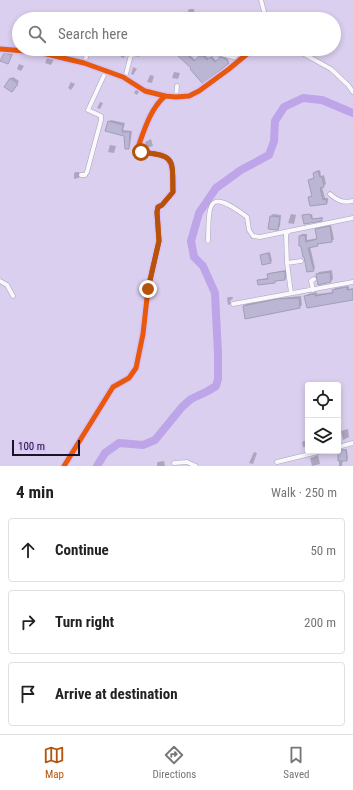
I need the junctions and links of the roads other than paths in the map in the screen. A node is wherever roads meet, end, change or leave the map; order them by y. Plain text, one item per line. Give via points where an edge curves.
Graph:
1 (261, 0) edge
2 (264, 12) edge
3 (0, 48) edge
4 (12, 49) edge
5 (55, 56) edge
6 (86, 56) edge
7 (130, 56) edge
8 (229, 56) edge
9 (245, 56) edge
10 (308, 56) edge
11 (241, 59) junction
12 (84, 63) junction
13 (106, 71) junction
14 (123, 77) junction
15 (177, 86) dead end
16 (353, 92) edge
17 (165, 96) junction
18 (176, 97) junction
19 (81, 175) dead end
20 (330, 194) dead end
21 (353, 201) edge
22 (353, 218) edge
23 (289, 231) junction
24 (208, 241) dead end
25 (301, 261) dead end
26 (287, 263) junction
27 (314, 279) dead end
28 (0, 281) edge
29 (353, 282) edge
30 (313, 290) junction
31 (291, 293) junction
32 (13, 296) dead end
33 (233, 304) dead end
34 (353, 443) edge
35 (341, 446) edge
36 (310, 454) edge
37 (277, 462) dead end
38 (174, 463) dead end
39 (64, 466) edge
40 (196, 466) edge

1 - 2 street
3 - 4 street
5 - 12 street
6 - 12 street
7 - 14 street
8 - 11 street
9 - 11 street
10 - 16 street via 331,68
11 - 18 street via 199,91 189,96
12 - 13 street
13 - 14 street
13 - 19 street via 88,110 102,116 87,172
14 - 17 street via 145,90
15 - 18 street
17 - 18 street
17 - 39 street via 158,102 145,127 137,150 160,154 169,159 172,163 173,192 158,207 159,241 148,289 136,368 129,378 113,387
20 - 21 street via 345,203
22 - 23 street
23 - 24 street via 253,236 246,217 217,200 209,213
23 - 26 street via 286,234
25 - 26 street
26 - 31 street
27 - 30 street via 311,280
28 - 32 street via 7,285
29 - 30 street
30 - 31 street
31 - 33 street
34 - 35 street
36 - 37 street
38 - 40 street via 186,462

